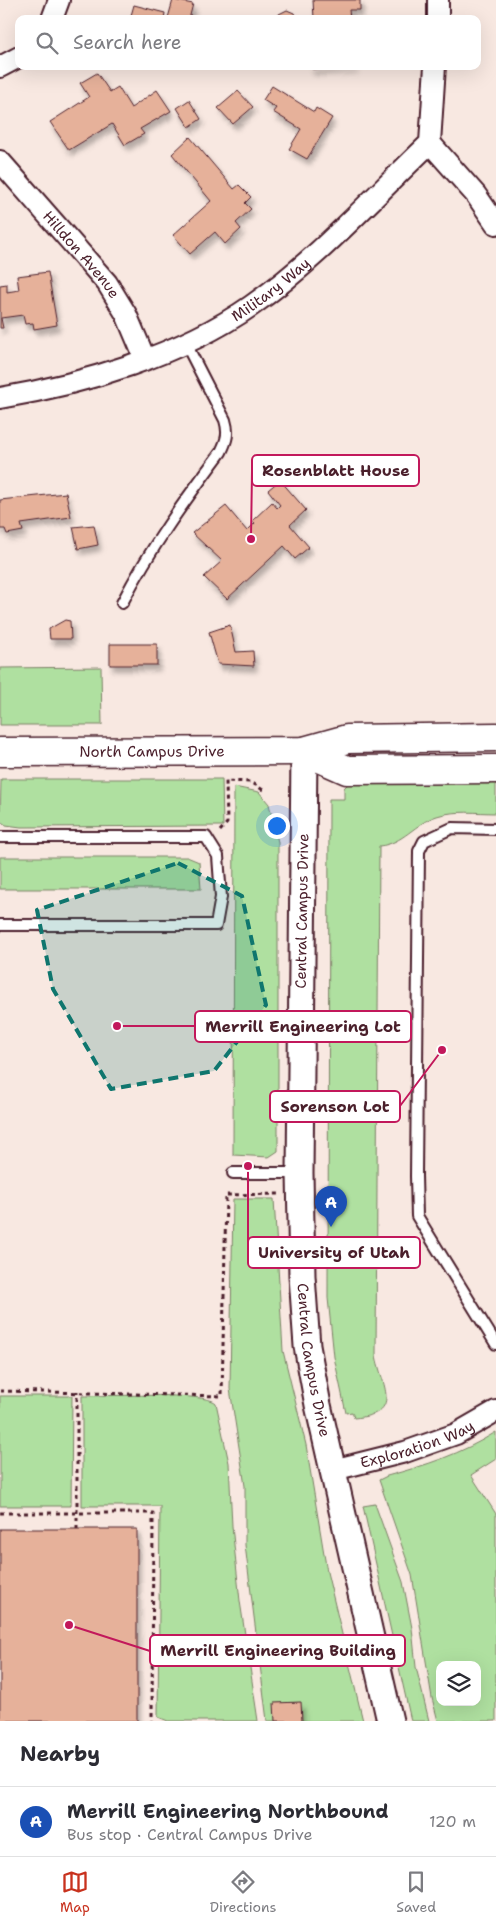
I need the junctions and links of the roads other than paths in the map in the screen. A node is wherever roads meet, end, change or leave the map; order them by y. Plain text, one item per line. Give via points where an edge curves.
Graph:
1 (59, 0) edge
2 (438, 0) edge
3 (53, 15) edge
4 (438, 15) edge
5 (15, 60) edge
6 (0, 67) edge
7 (435, 70) edge
8 (430, 143) junction
9 (0, 161) edge
10 (496, 224) edge
11 (185, 342) junction
12 (145, 359) junction
13 (0, 398) edge
14 (122, 603) dead end
15 (496, 737) edge
16 (304, 751) junction
17 (0, 752) edge
18 (496, 769) edge
19 (496, 829) edge
20 (0, 837) edge
21 (0, 925) edge
22 (233, 1173) dead end
23 (300, 1173) junction
24 (496, 1344) edge
25 (496, 1411) edge
26 (333, 1470) junction
27 (390, 1721) edge

1 - 3 street
2 - 4 street
5 - 6 street
7 - 8 street
8 - 10 street via 476,195
8 - 11 street, Military Way via 284,281 250,307
9 - 12 street, Hilldon Avenue via 107,283 126,314
11 - 12 street, Military Way
11 - 14 lane via 225,420 227,440 168,522
12 - 13 street, Military Way via 85,380
15 - 16 main road, North Campus Drive via 347,739
16 - 17 main road, North Campus Drive
16 - 18 main road, North Campus Drive via 347,770
16 - 23 street, Central Campus Drive
19 - 24 lane via 452,828 424,841 419,851 416,1166 417,1216
20 - 21 lane via 206,837 218,856 221,896 216,925
22 - 23 lane
23 - 26 street, Central Campus Drive via 307,1346
25 - 26 street, Exploration Way via 456,1434 405,1452
26 - 27 street, Central Campus Drive

